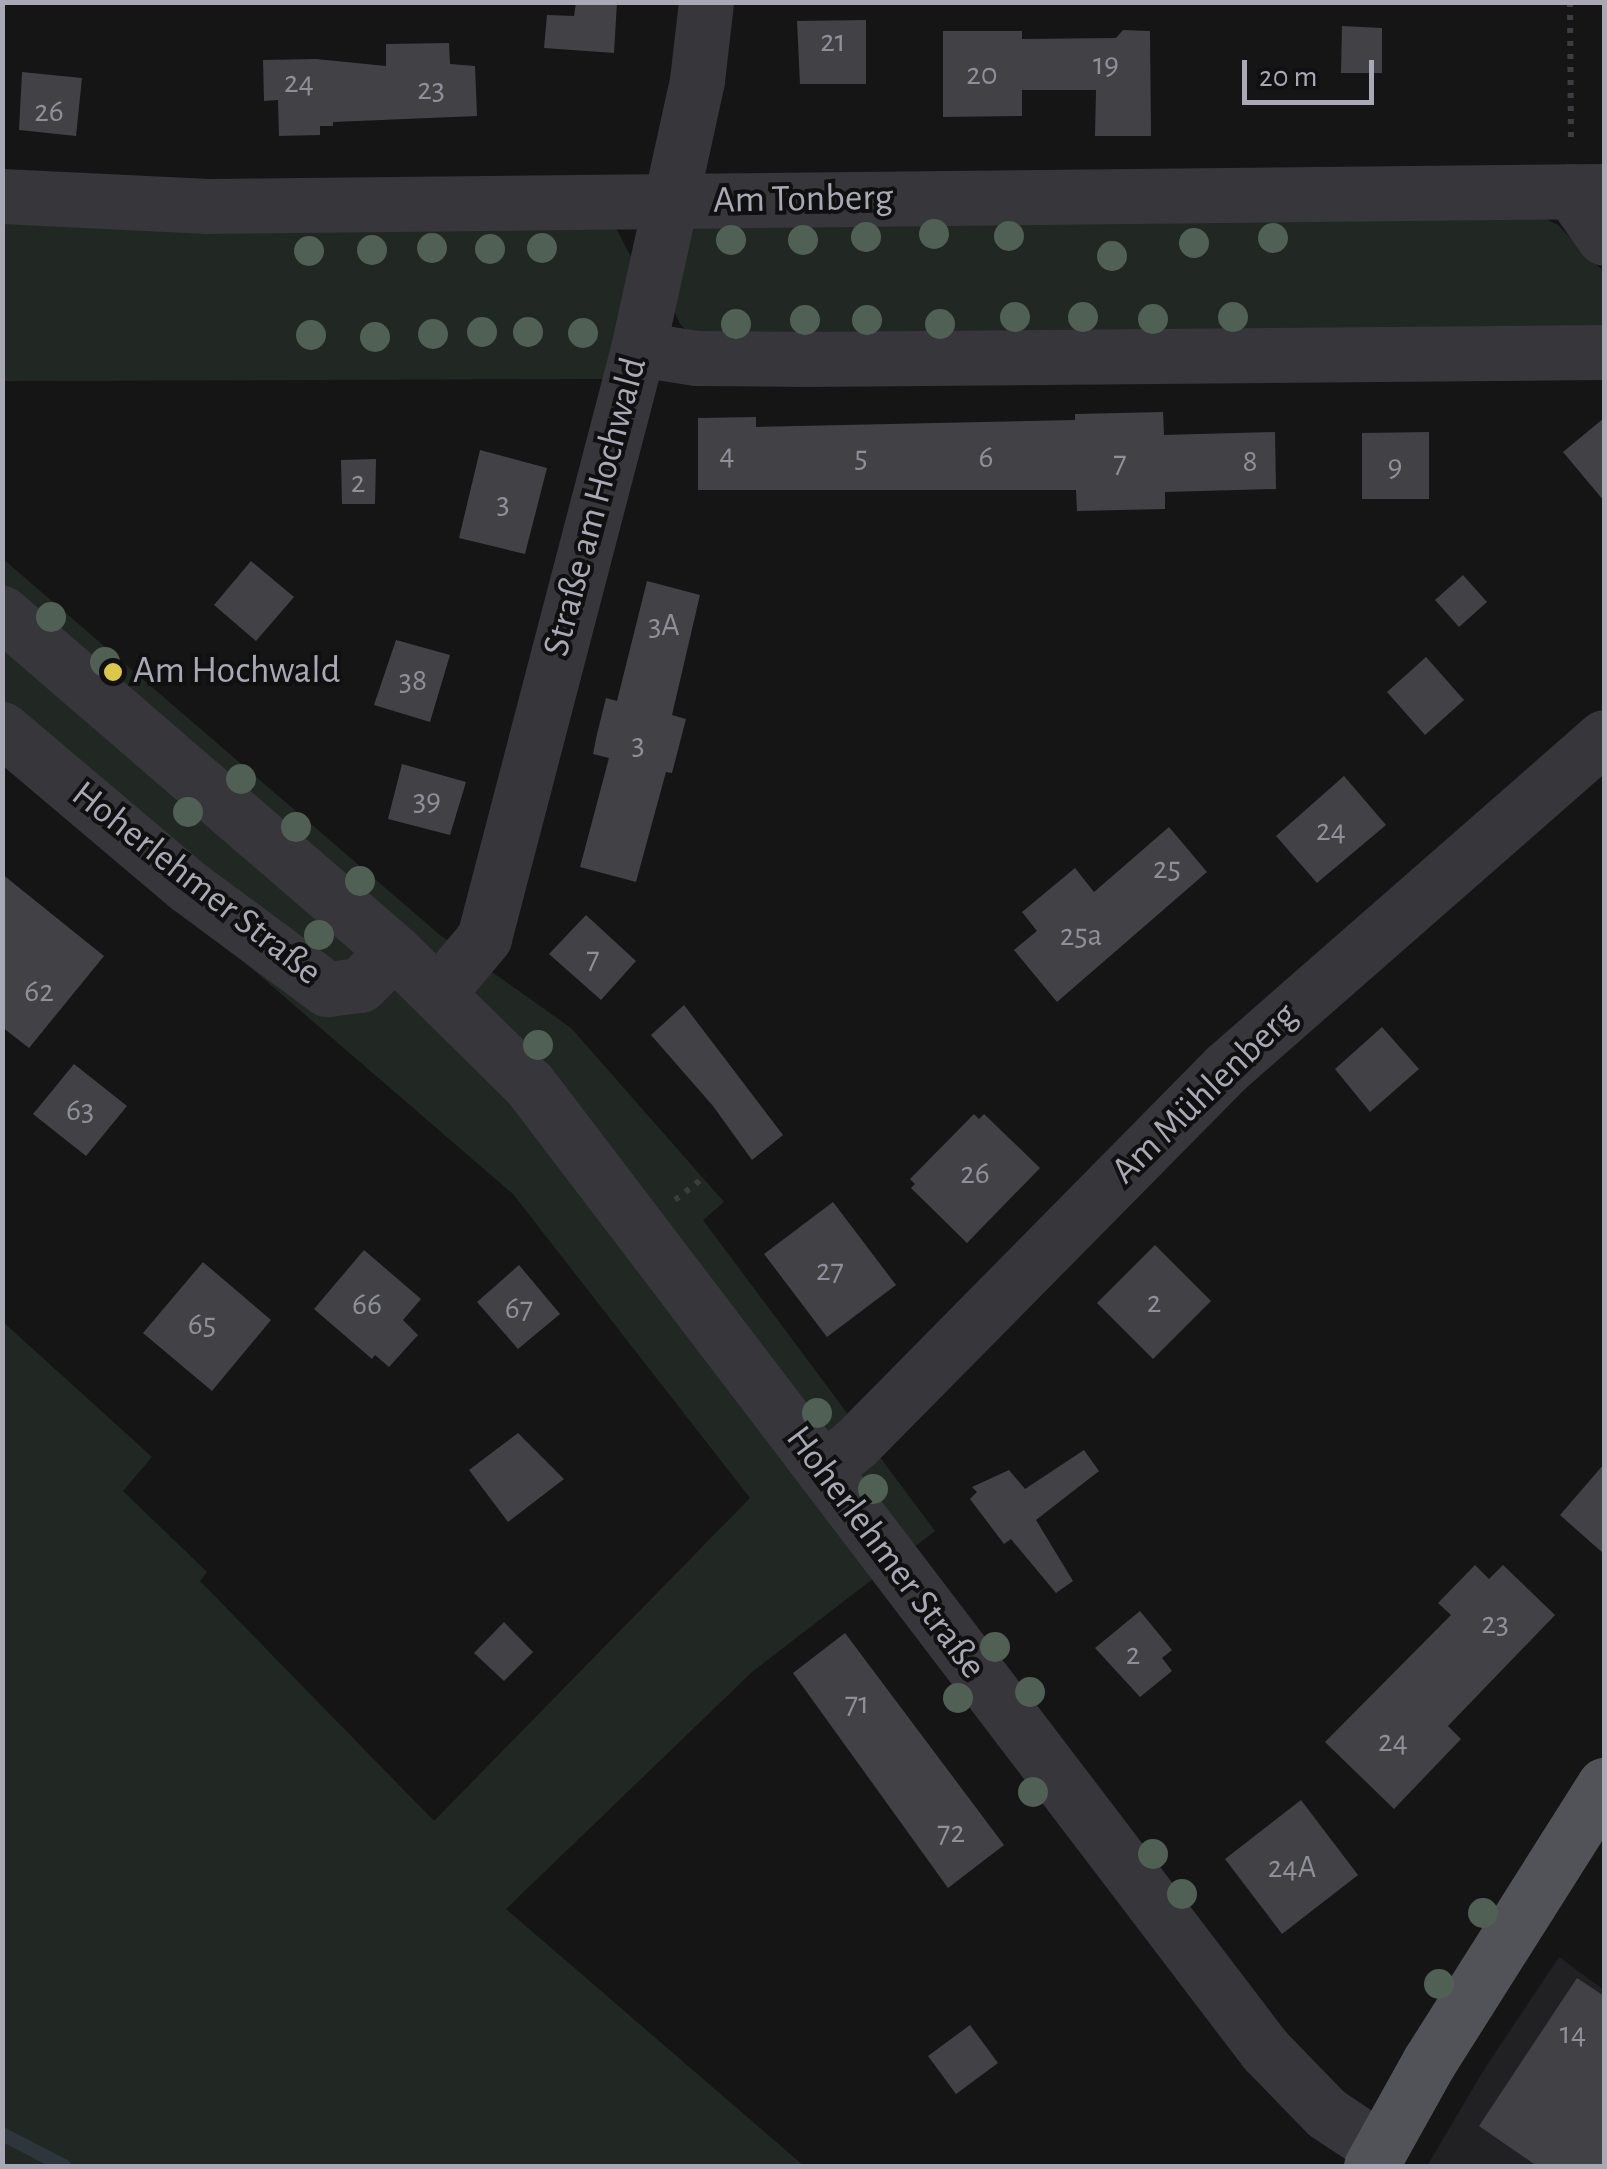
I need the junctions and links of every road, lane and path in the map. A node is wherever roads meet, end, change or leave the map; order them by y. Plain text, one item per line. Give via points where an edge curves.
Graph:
1 (706, 2) edge
2 (1570, 2) edge
3 (1588, 191) edge
4 (2, 196) edge
5 (672, 203) junction
6 (1604, 238) edge
7 (638, 350) junction
8 (1604, 352) edge
9 (2, 614) edge
10 (2, 729) edge
11 (1604, 737) edge
12 (394, 951) junction
13 (438, 993) junction
14 (706, 1176) dead end
15 (674, 1201) dead end
16 (823, 1470) junction
17 (1604, 1785) edge
18 (1376, 2158) edge

1 - 5 street, Straße am Hochwald
2 - 3 path
3 - 5 street, Am Tonberg
3 - 6 street
4 - 5 street, Am Tonberg via 208,206
5 - 7 street, Straße am Hochwald
7 - 8 street via 806,359
7 - 13 street, Straße am Hochwald via 484,938
9 - 12 street, Hoherlehmer Straße
10 - 12 street, Hoherlehmer Straße via 201,898 328,989 360,985
11 - 16 street, Am Mühlenberg via 1226,1068
12 - 13 street, Hoherlehmer Straße
13 - 16 street, Hoherlehmer Straße via 550,1109
14 - 15 path
16 - 18 street, Hoherlehmer Straße via 1265,2050
17 - 18 main road via 1428,2062

